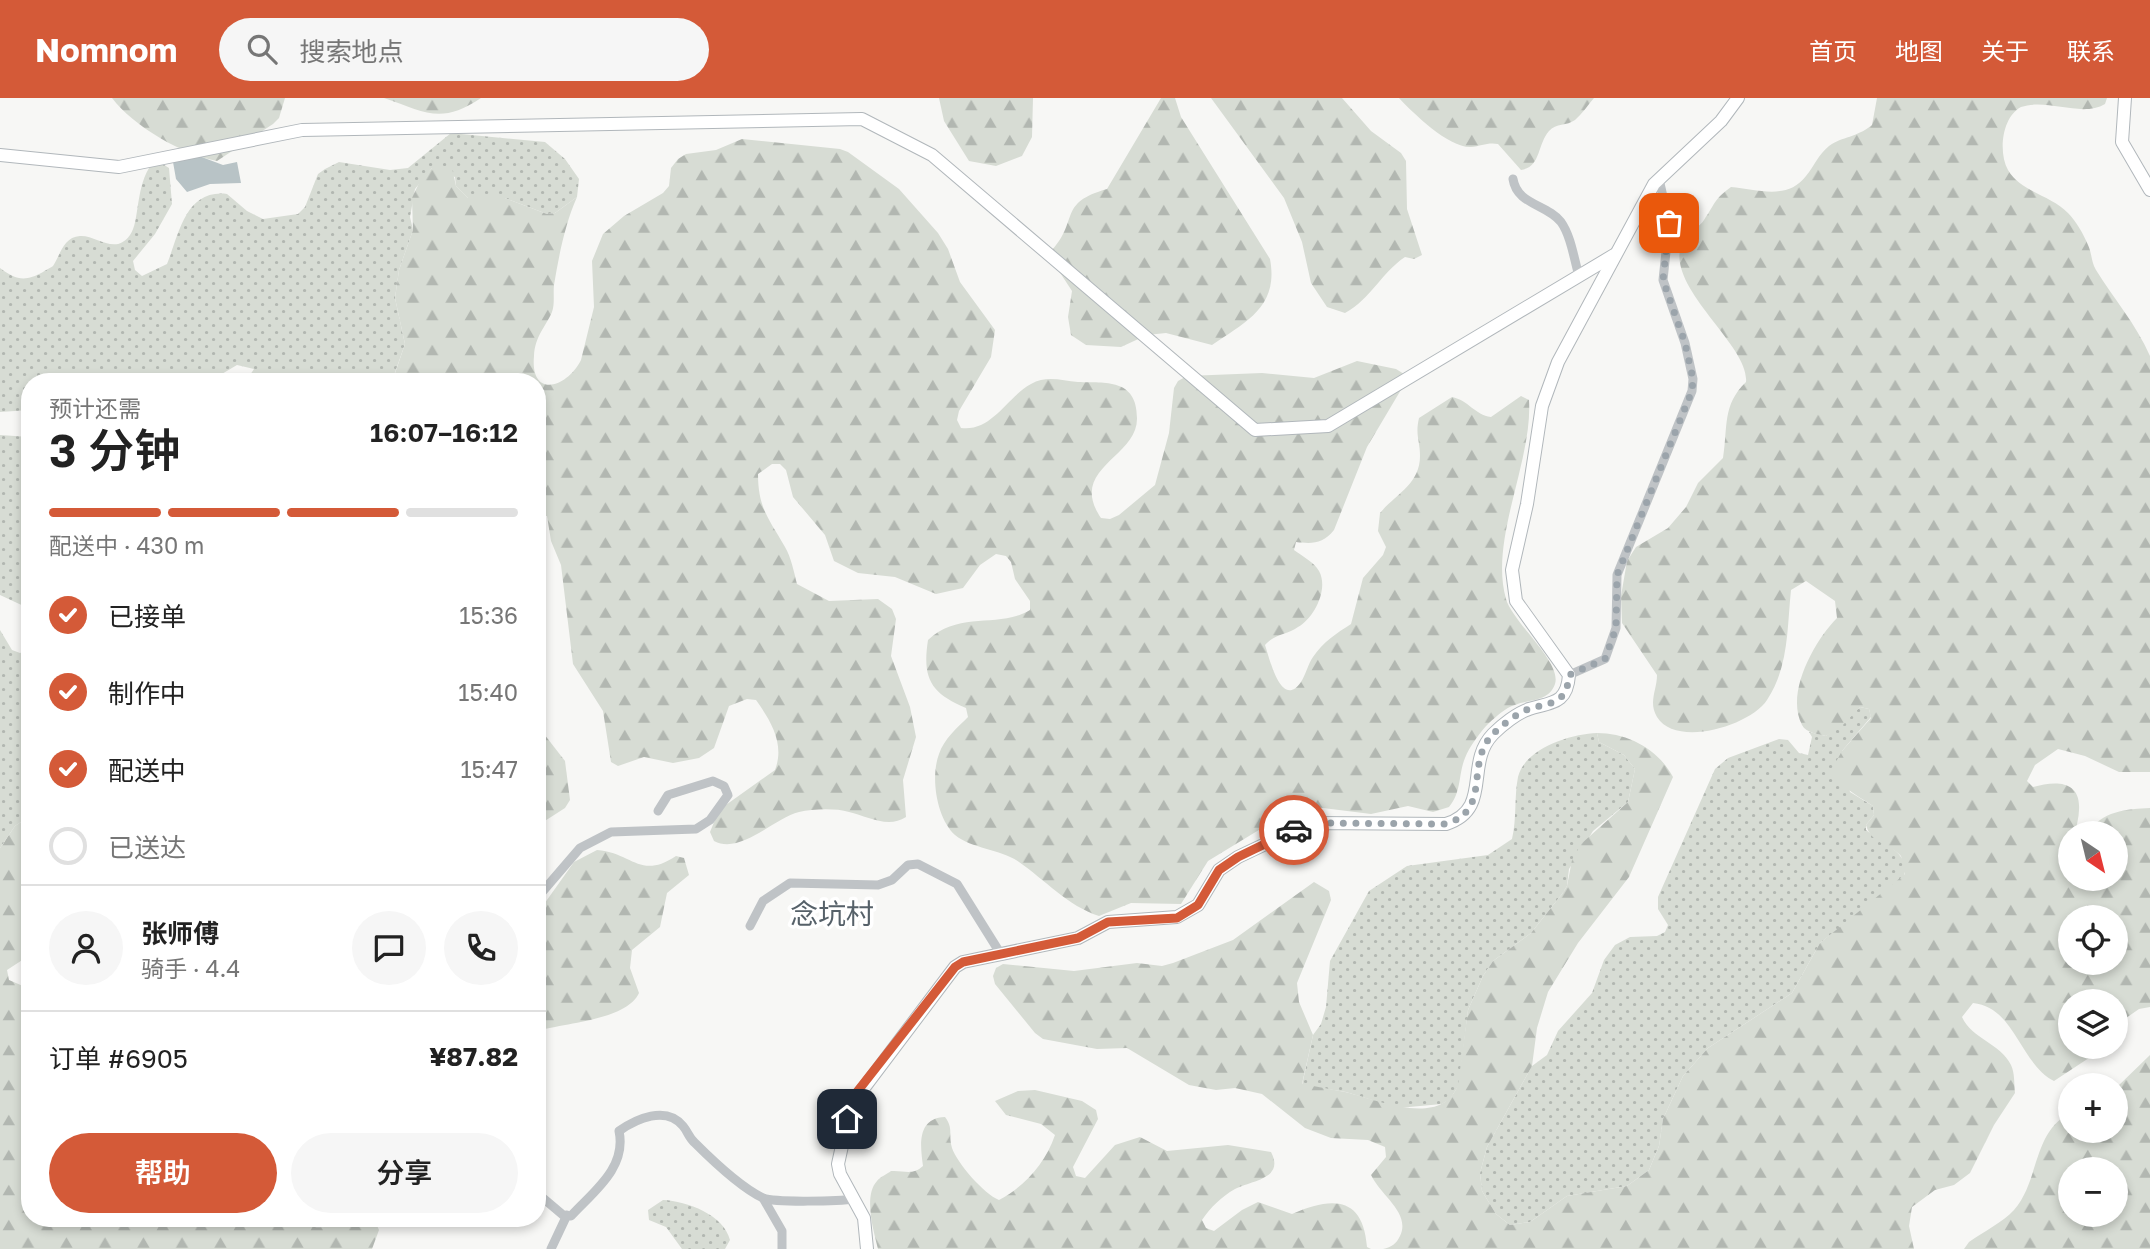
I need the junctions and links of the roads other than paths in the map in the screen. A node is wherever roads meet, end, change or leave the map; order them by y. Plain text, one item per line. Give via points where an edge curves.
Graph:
1 (1738, 98) edge
2 (2125, 98) edge
3 (0, 155) edge
4 (1659, 178) junction
5 (1513, 179) dead end
6 (2150, 191) edge
7 (1614, 255) junction
8 (1579, 276) junction
9 (1569, 675) junction
10 (658, 811) dead end
11 (546, 888) edge
12 (750, 926) dead end
13 (1002, 956) junction
14 (763, 1198) junction
15 (855, 1199) junction
16 (546, 1200) edge
17 (567, 1215) junction
18 (551, 1249) edge
19 (782, 1249) edge
20 (867, 1249) edge

1 - 4 street
2 - 6 street via 2122,142
3 - 8 street via 119,167 302,130 863,119 932,155 1255,430 1328,426
4 - 7 street
4 - 9 street via 1669,223 1663,280 1685,343 1692,391 1617,575 1616,628 1605,659
5 - 8 street via 1520,196 1553,213 1563,225
7 - 8 street
7 - 9 street via 1545,396 1512,570 1516,601
9 - 13 street via 1560,700 1529,709 1493,734 1478,763 1473,805 1455,821 1316,823 1299,828 1219,870 1198,905 1177,918 1108,922 1078,938
10 - 11 street via 668,795 713,781 724,786 728,795 710,820 696,829 611,832 580,848
12 - 13 street via 763,901 790,883 878,885 908,865 918,864 957,884
13 - 15 street via 955,967 853,1097 838,1164
14 - 15 street
14 - 17 street via 708,1156 683,1125 672,1118 647,1116 619,1131 622,1143 614,1170
14 - 19 street via 782,1230
15 - 20 street via 864,1218
16 - 17 street
17 - 18 street

